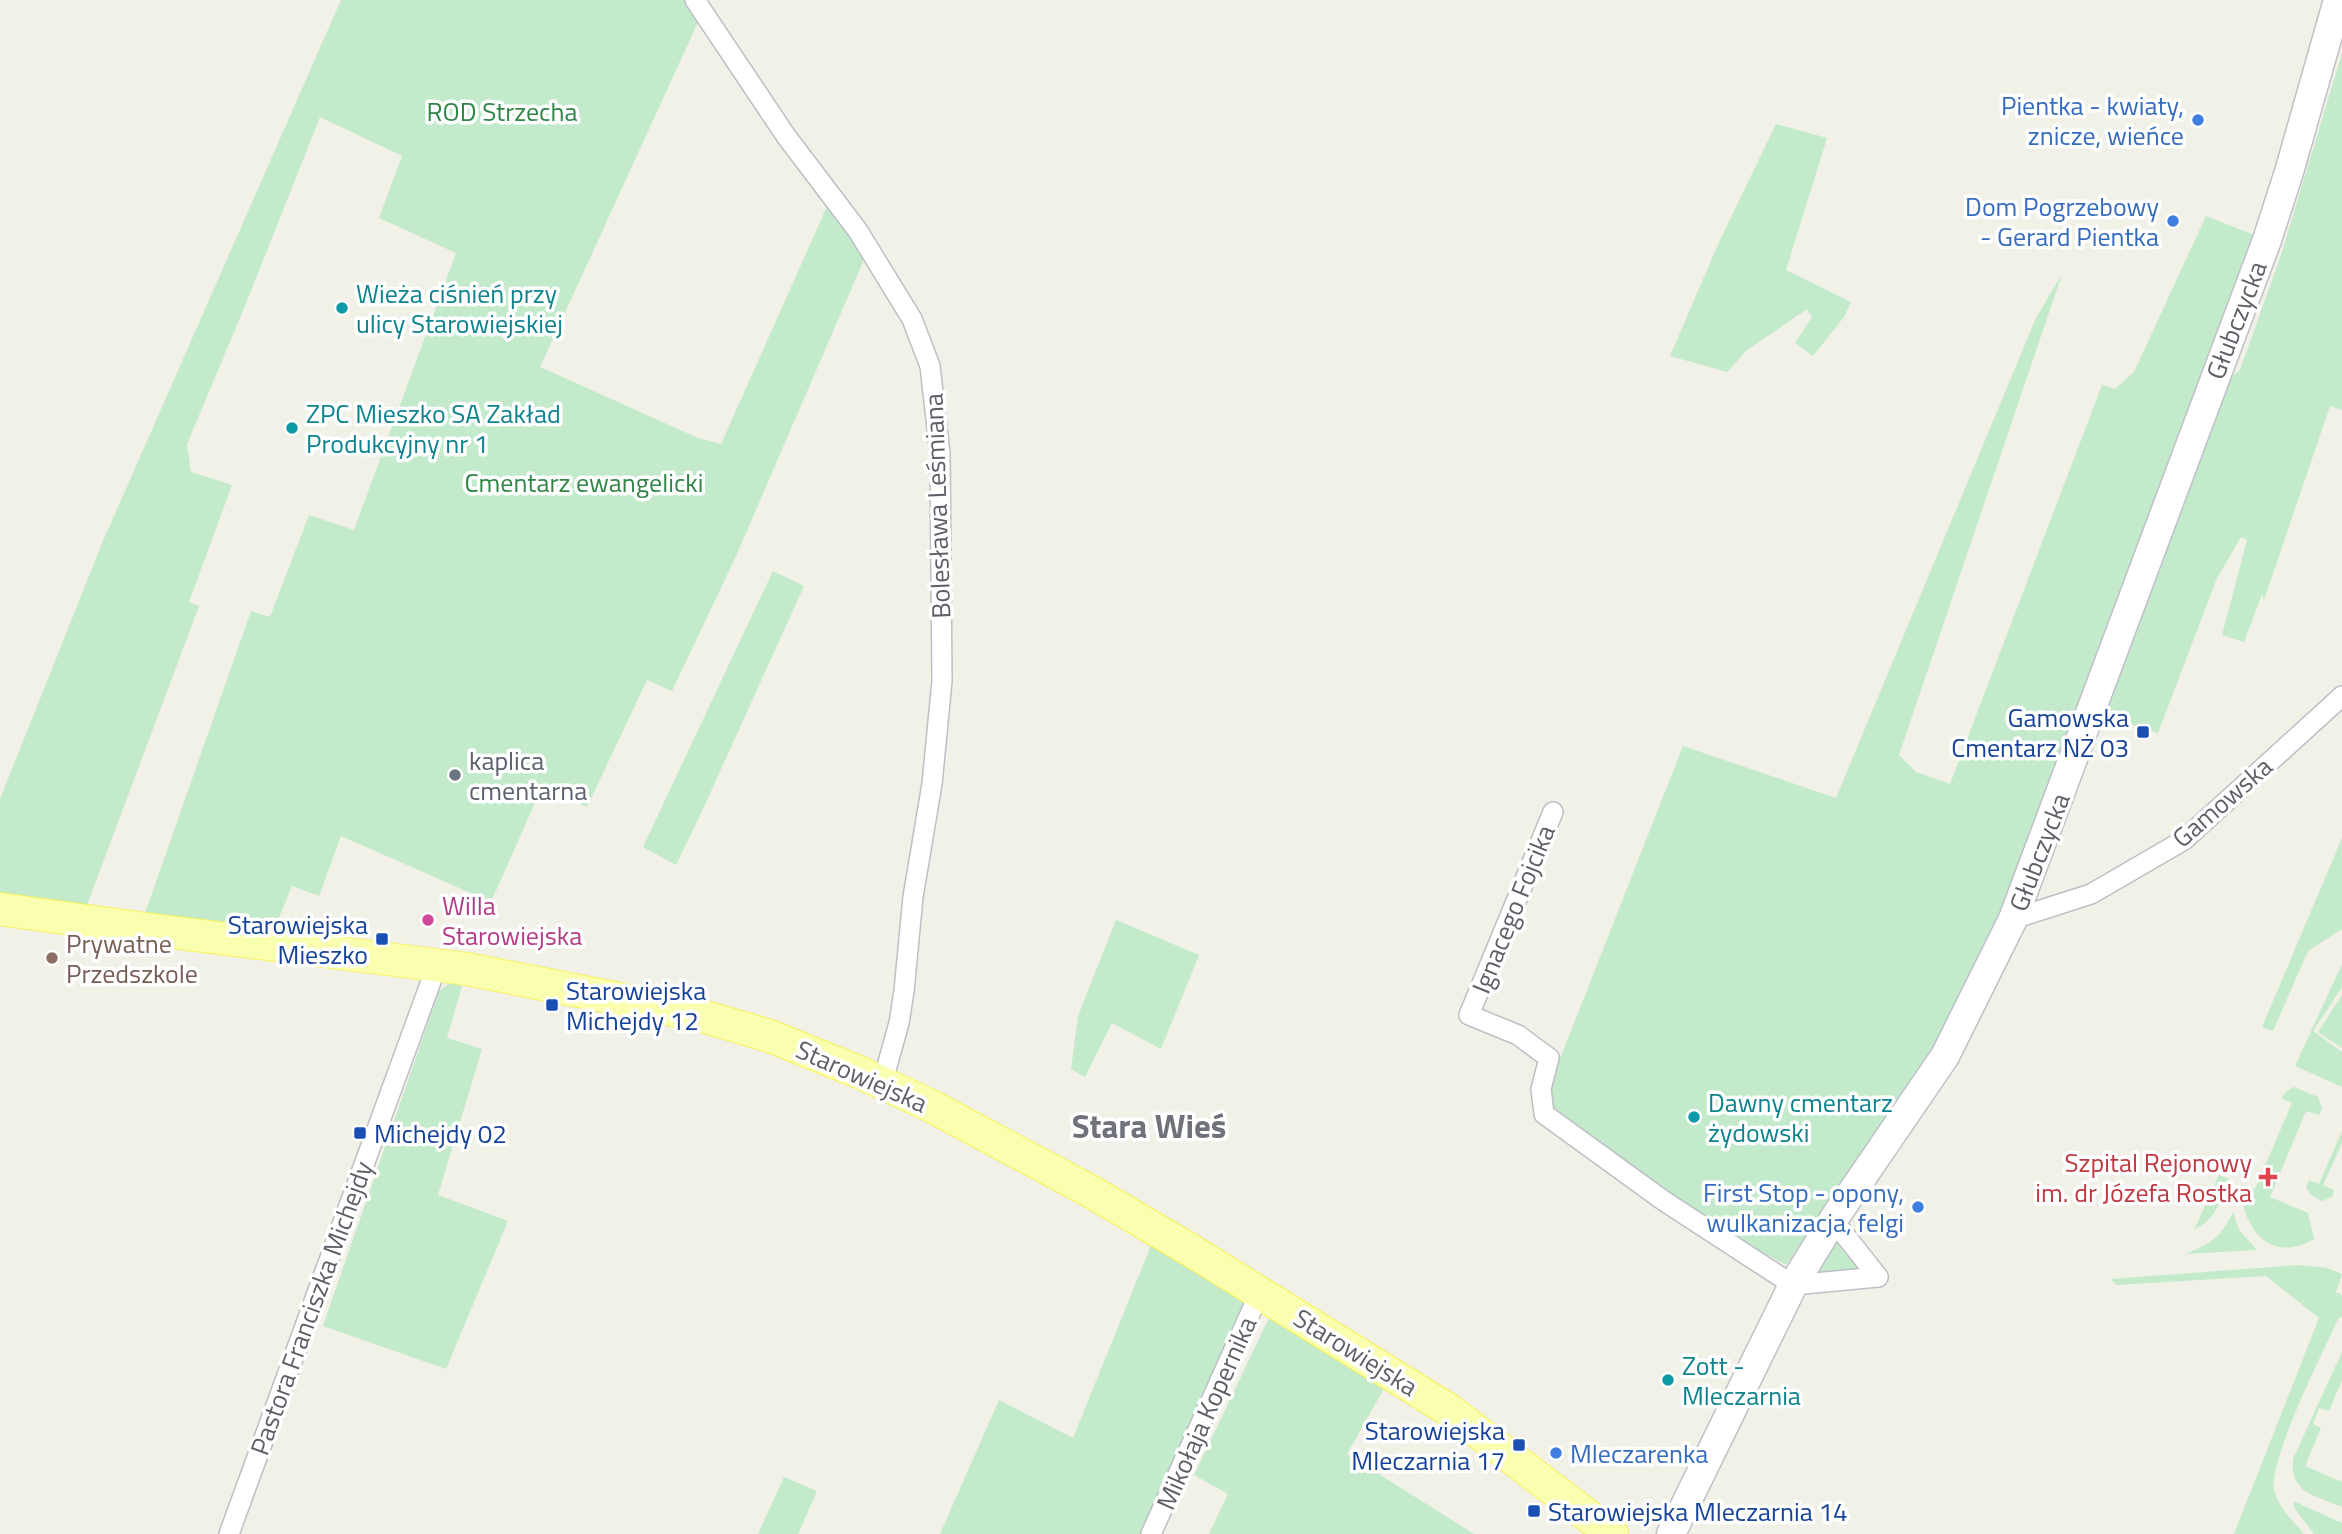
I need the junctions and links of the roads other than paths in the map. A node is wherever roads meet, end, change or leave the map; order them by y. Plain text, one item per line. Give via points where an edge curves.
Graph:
1 (695, 0) edge
2 (2338, 0) edge
3 (2342, 696) edge
4 (1553, 811) dead end
5 (0, 909) edge
6 (2013, 919) junction
7 (437, 965) junction
8 (884, 1077) dead end
9 (1833, 1220) junction
10 (1793, 1285) junction
11 (1260, 1292) junction
12 (229, 1534) edge
13 (1151, 1534) edge
14 (1612, 1534) edge
15 (1671, 1534) edge

1 - 8 street, Bolesława Leśmiana via 786,136 858,230 912,319 930,366 940,454 942,681 904,991
2 - 6 main road, Głubczycka via 2267,240
3 - 6 street, Gamowska via 2184,840 2091,894
4 - 10 street, Ignacego Fojcika via 1469,1015 1518,1035 1549,1058 1541,1089 1544,1114
5 - 7 main road, Starowiejska
6 - 9 main road, Głubczycka via 1945,1056
7 - 11 main road, Starowiejska via 669,1009 770,1036 883,1083 984,1133
7 - 12 street, Pastora Franciszka Michejdy
9 - 10 main road, Głubczycka
9 - 10 street via 1878,1278
10 - 15 main road, Głubczycka
11 - 13 street, Mikołaja Kopernika
11 - 14 main road, Starowiejska via 1449,1410

